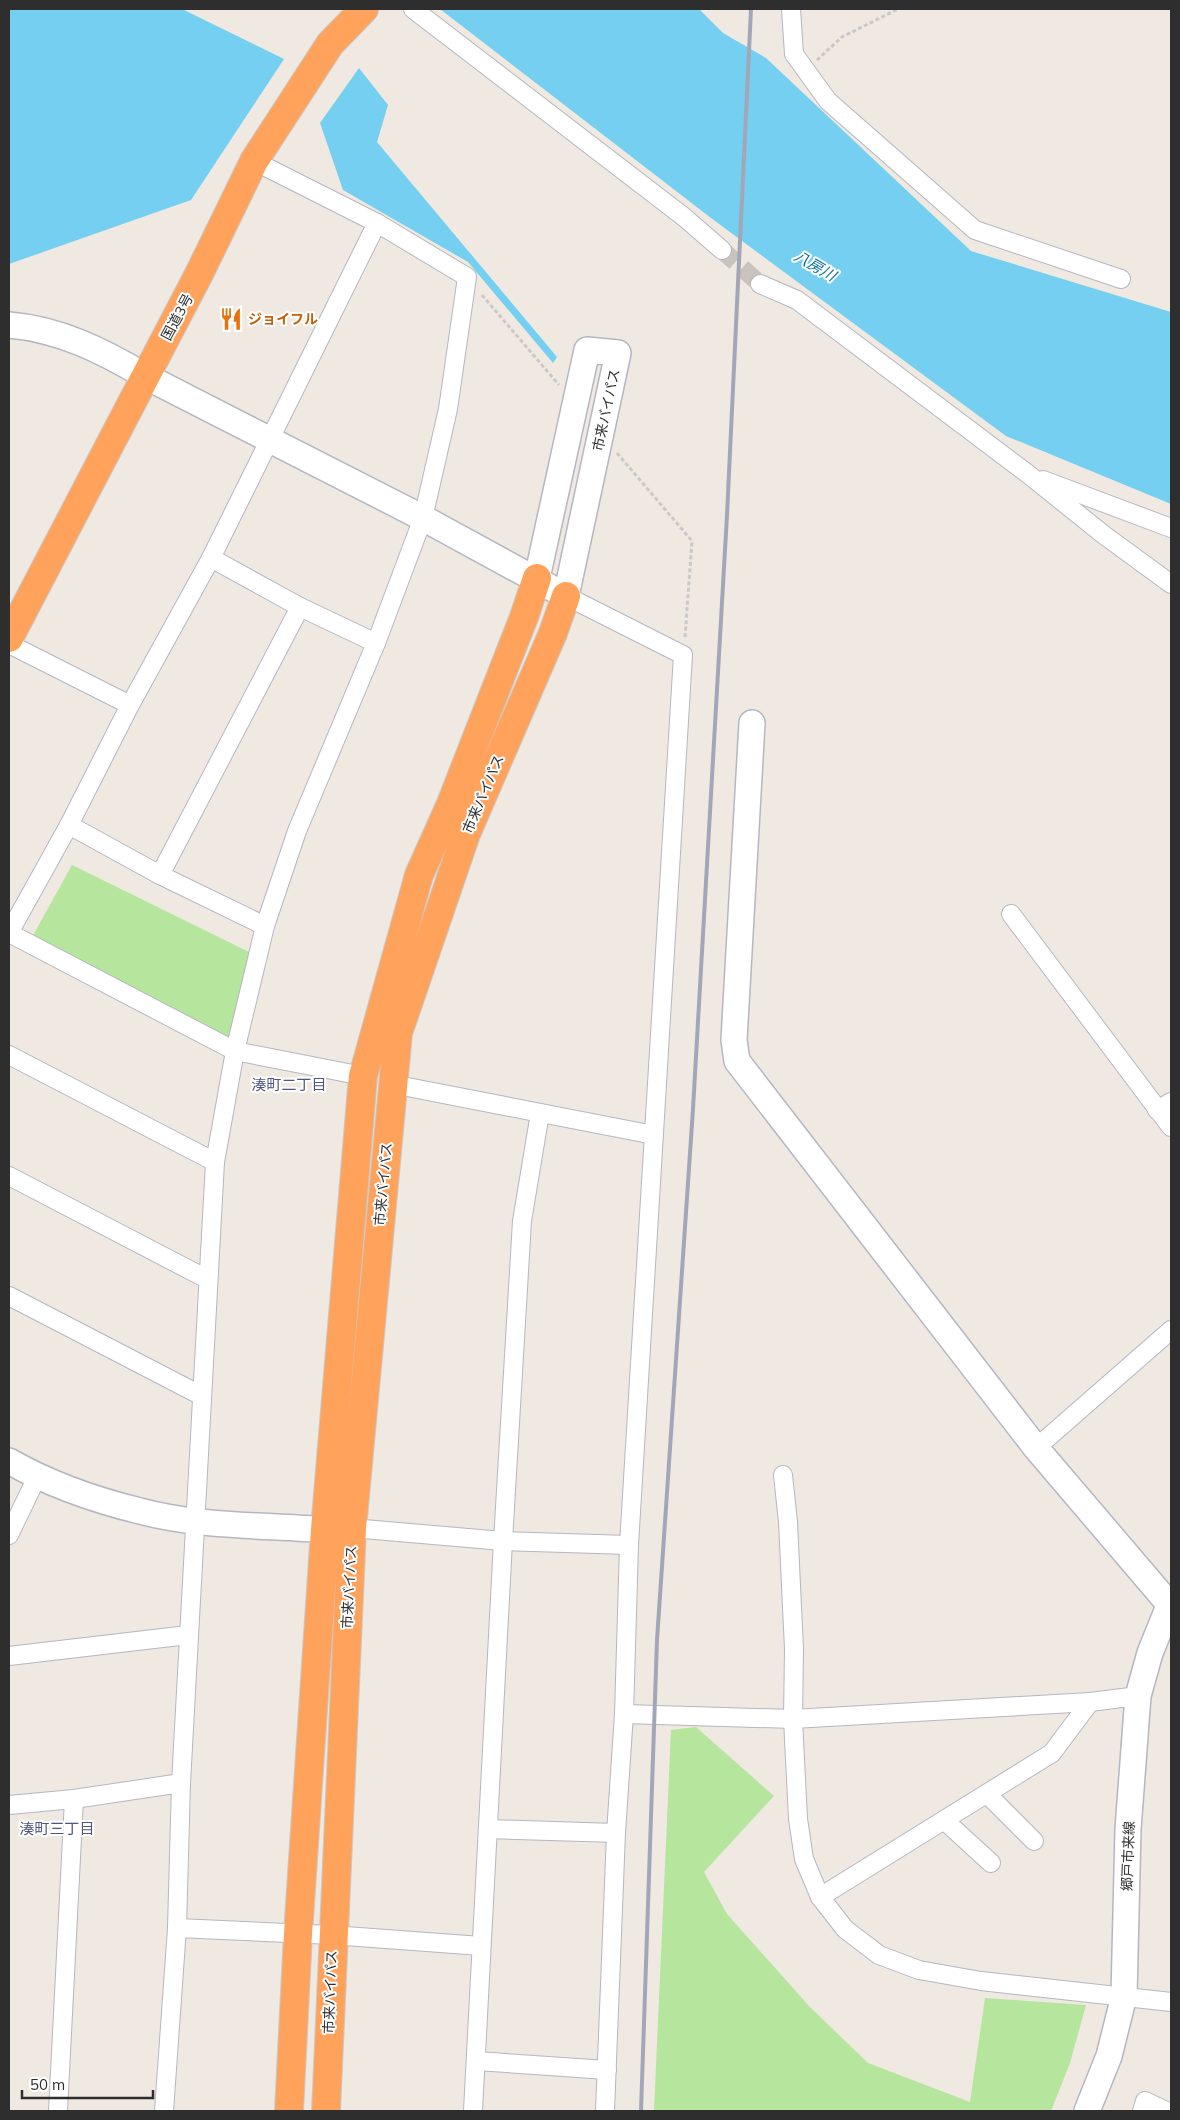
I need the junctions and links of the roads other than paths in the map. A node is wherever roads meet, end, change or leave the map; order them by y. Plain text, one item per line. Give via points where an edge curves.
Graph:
1 (364, 9) edge
2 (413, 9) edge
3 (791, 9) edge
4 (258, 156) junction
5 (377, 223) junction
6 (722, 250) tunnel mouth
7 (1121, 279) dead end
8 (760, 284) tunnel mouth
9 (9, 325) edge
10 (146, 376) junction
11 (269, 441) junction
12 (1028, 474) junction
13 (423, 518) junction
14 (1171, 528) edge
15 (211, 558) junction
16 (537, 578) junction
17 (1171, 584) edge
18 (566, 596) junction
19 (300, 607) junction
20 (9, 638) edge
21 (376, 643) junction
22 (9, 644) edge
23 (130, 705) junction
24 (752, 723) dead end
25 (69, 825) junction
26 (160, 875) junction
27 (1011, 914) dead end
28 (265, 926) junction
29 (9, 933) edge
30 (235, 1052) junction
31 (9, 1056) edge
32 (363, 1076) junction
33 (392, 1084) junction
34 (1164, 1106) edge
35 (540, 1114) junction
36 (1171, 1127) edge
37 (654, 1135) junction
38 (215, 1162) junction
39 (9, 1176) edge
40 (207, 1278) junction
41 (9, 1296) edge
42 (1171, 1330) edge
43 (202, 1396) junction
44 (1036, 1448) junction
45 (9, 1462) edge
46 (783, 1475) dead end
47 (37, 1477) junction
48 (196, 1520) junction
49 (352, 1528) junction
50 (325, 1530) junction
51 (9, 1535) edge
52 (503, 1541) junction
53 (629, 1545) junction
54 (1169, 1609) edge
55 (188, 1634) junction
56 (9, 1656) edge
57 (1138, 1696) junction
58 (1090, 1702) junction
59 (624, 1714) junction
60 (793, 1719) junction
61 (181, 1783) junction
62 (987, 1794) junction
63 (74, 1799) junction
64 (9, 1805) edge
65 (944, 1820) junction
66 (488, 1829) junction
67 (616, 1833) junction
68 (1034, 1840) dead end
69 (990, 1863) dead end
70 (820, 1896) junction
71 (177, 1928) junction
72 (298, 1934) junction
73 (332, 1935) junction
74 (481, 1946) junction
75 (1124, 1996) junction
76 (1171, 2002) edge
77 (476, 2060) junction
78 (606, 2070) junction
79 (58, 2111) edge
80 (164, 2111) edge
81 (289, 2111) edge
82 (326, 2111) edge
83 (473, 2111) edge
84 (605, 2111) edge
85 (1087, 2111) edge
86 (1142, 2111) edge
87 (1166, 2111) edge

1 - 4 highway, 国道3号 via 330,44
2 - 6 street via 684,217
3 - 7 street via 794,54 828,101 975,230
4 - 5 street
4 - 10 highway, 国道3号
5 - 11 street
5 - 13 street via 467,277 448,408
8 - 12 street via 797,300
9 - 10 street via 59,334 108,354
10 - 11 street
10 - 20 highway, 国道3号
11 - 13 street
11 - 15 street
12 - 14 street
12 - 17 street
13 - 16 street
13 - 21 street
15 - 19 street
15 - 23 street
16 - 18 street
16 - 18 street, 市来バイパス via 588,350 618,353
16 - 32 highway, 市来バイパス via 454,797 419,875
18 - 33 highway, 市来バイパス via 466,834 398,1033
18 - 37 street via 683,655
19 - 21 street
19 - 26 street
21 - 28 street via 297,831
22 - 23 street
23 - 25 street
24 - 44 street via 734,1040 737,1062
25 - 26 street
25 - 29 street
26 - 28 street
27 - 34 street
28 - 30 street
29 - 30 street
30 - 32 street
30 - 38 street
31 - 38 street
32 - 50 highway, 市来バイパス
33 - 35 street
33 - 49 highway, 市来バイパス
34 - 36 street
35 - 37 street
35 - 52 street via 522,1221
37 - 53 street
38 - 40 street
39 - 40 street
40 - 43 street
41 - 43 street
42 - 44 street
43 - 48 street
44 - 54 street
45 - 47 street
46 - 60 street via 794,1649
47 - 48 street via 141,1512
47 - 51 street
48 - 50 street
48 - 55 street
49 - 50 street
49 - 52 street
49 - 73 highway, 市来バイパス
50 - 72 highway, 市来バイパス
52 - 53 street
52 - 66 street
53 - 59 street
54 - 57 street, 郷戸市来線 via 1150,1653
55 - 56 street
55 - 61 street
57 - 58 street
57 - 75 street, 郷戸市来線 via 1128,1829
58 - 60 street
58 - 62 street via 1052,1754
59 - 60 street
59 - 67 street
60 - 70 street via 798,1819 804,1858
61 - 63 street
61 - 71 street
62 - 65 street
62 - 68 street
63 - 64 street
63 - 79 street
65 - 69 street
65 - 70 street
66 - 67 street
66 - 74 street
67 - 78 street
70 - 75 street via 845,1929 879,1955 919,1970 981,1981
71 - 72 street
71 - 80 street
72 - 73 street
72 - 81 highway, 市来バイパス
73 - 74 street
73 - 82 highway, 市来バイパス
74 - 77 street
75 - 76 street
75 - 85 street, 郷戸市来線 via 1109,2056
77 - 78 street
77 - 83 street
78 - 84 street
86 - 87 street via 1145,2101

